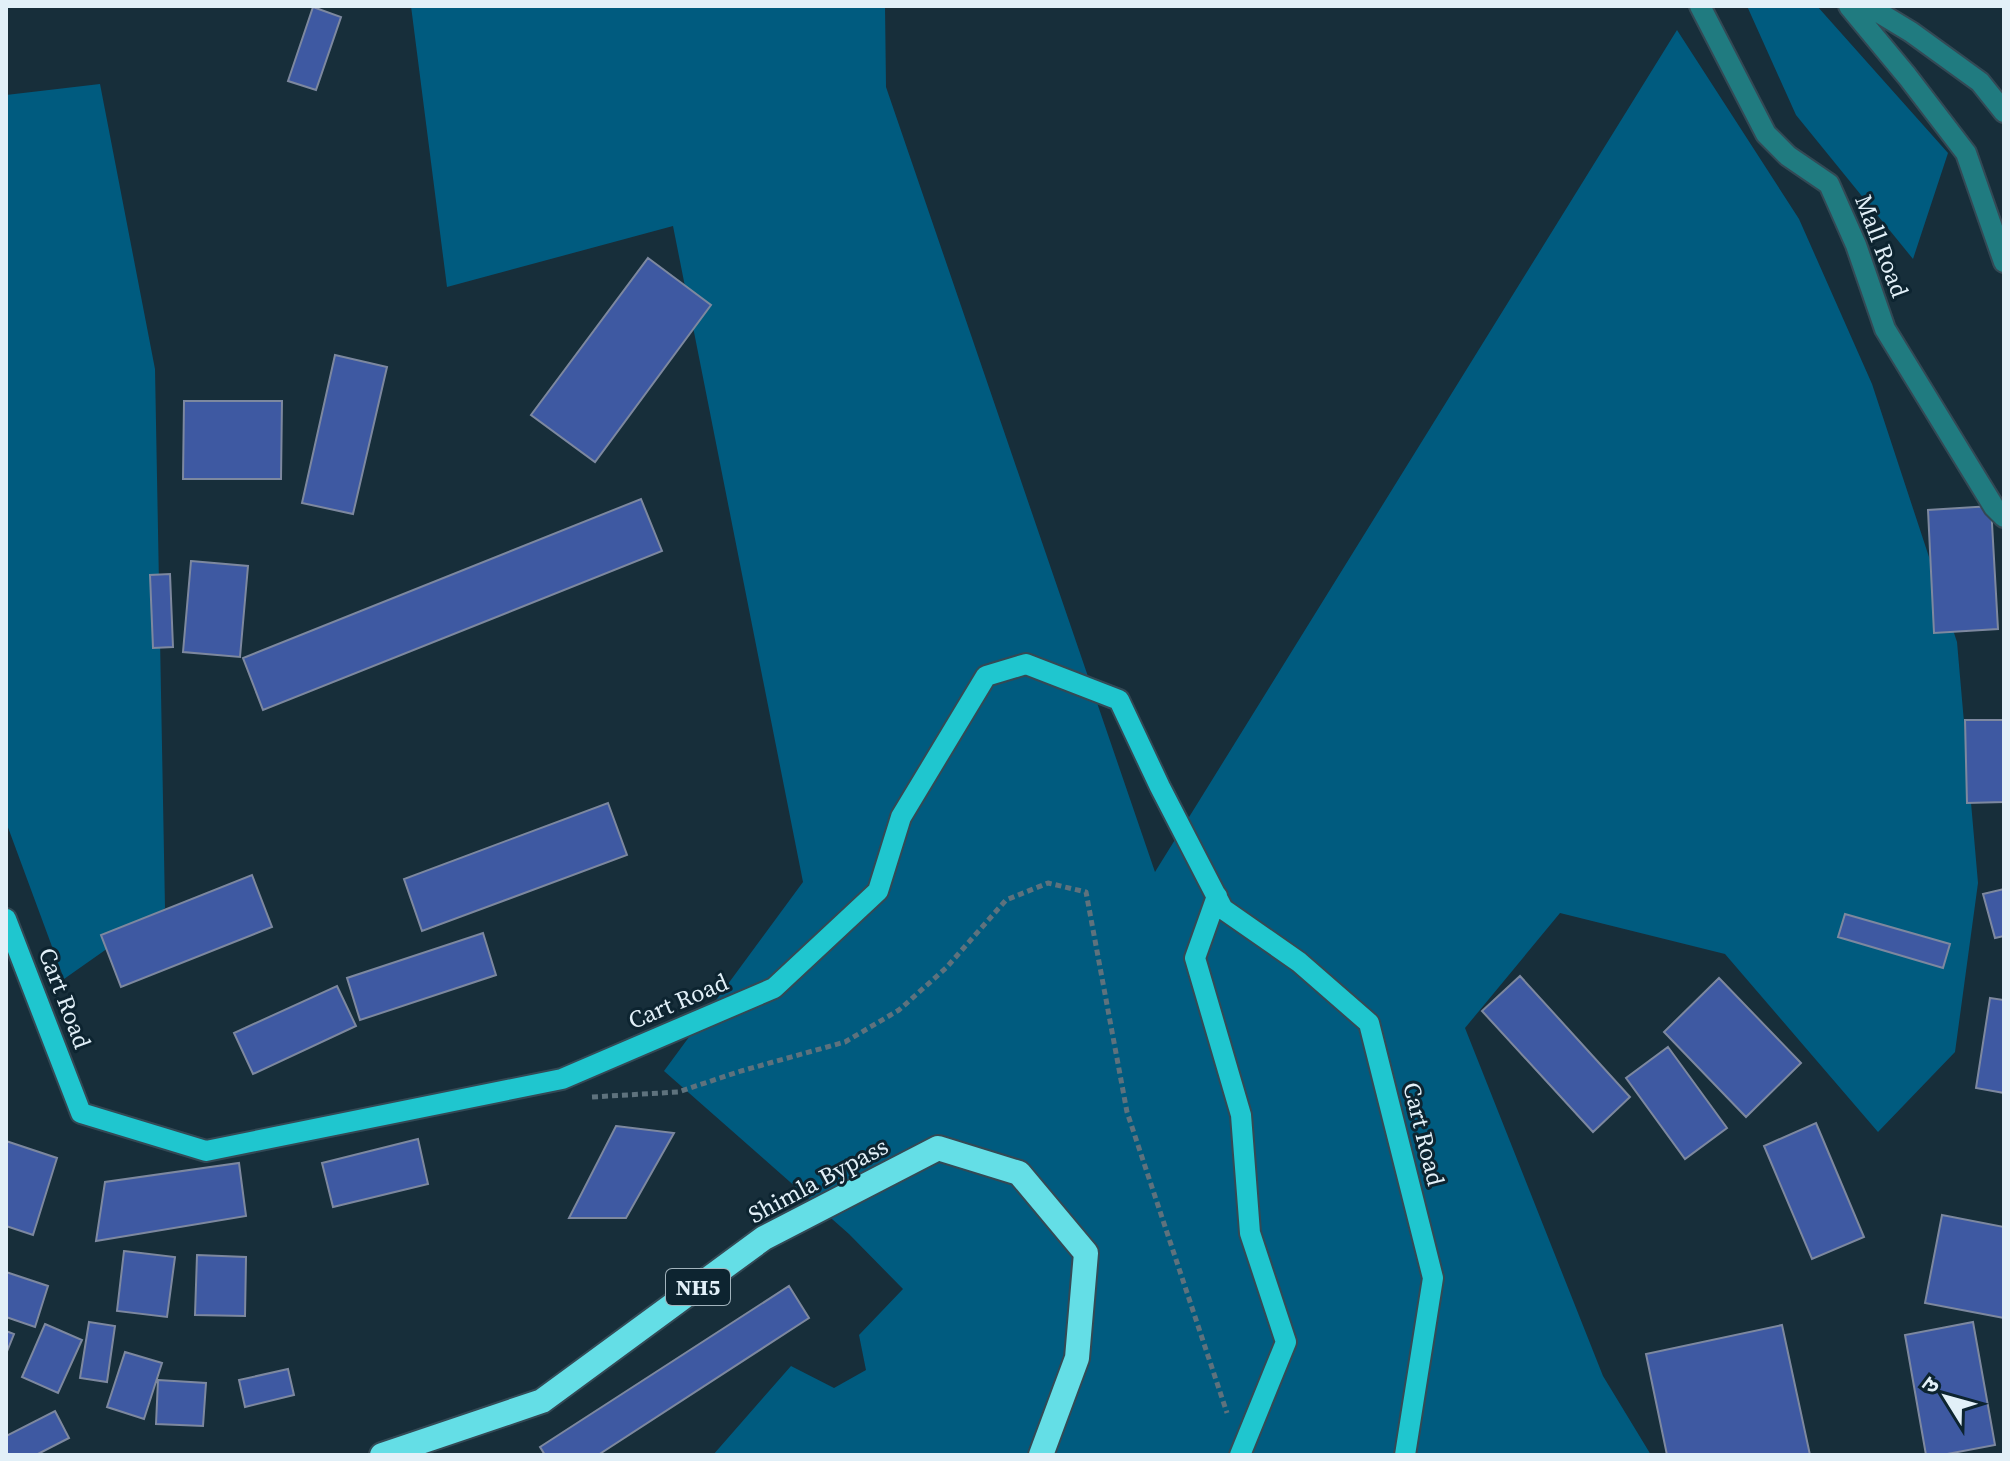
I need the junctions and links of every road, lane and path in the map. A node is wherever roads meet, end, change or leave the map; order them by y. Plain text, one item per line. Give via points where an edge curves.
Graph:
1 (1700, 6) edge
2 (1849, 6) edge
3 (1868, 6) edge
4 (2004, 112) edge
5 (2004, 262) edge
6 (2004, 517) edge
7 (1217, 896) junction
8 (6, 919) edge
9 (589, 1097) dead end
10 (382, 1455) edge
11 (1041, 1455) edge
12 (1240, 1455) edge
13 (1405, 1455) edge

1 - 6 street, Mall Road via 1766,134 1829,184 1885,329
2 - 5 street via 1966,153
3 - 4 street via 1980,82
7 - 8 main road, Cart Road via 1119,700 1026,664 986,676 901,817 878,891 774,988 562,1079 206,1151 81,1113
7 - 12 main road via 1195,958 1241,1115 1250,1233 1286,1342
7 - 13 main road, Cart Road via 1223,909 1299,962 1369,1023 1433,1278
9 - 12 path via 678,1092 845,1042 899,1010 946,968 1006,900 1048,883 1086,892 1127,1112
10 - 11 highway, Shimla Bypass / NH5 via 542,1401 764,1238 938,1148 1019,1173 1086,1253 1077,1358

